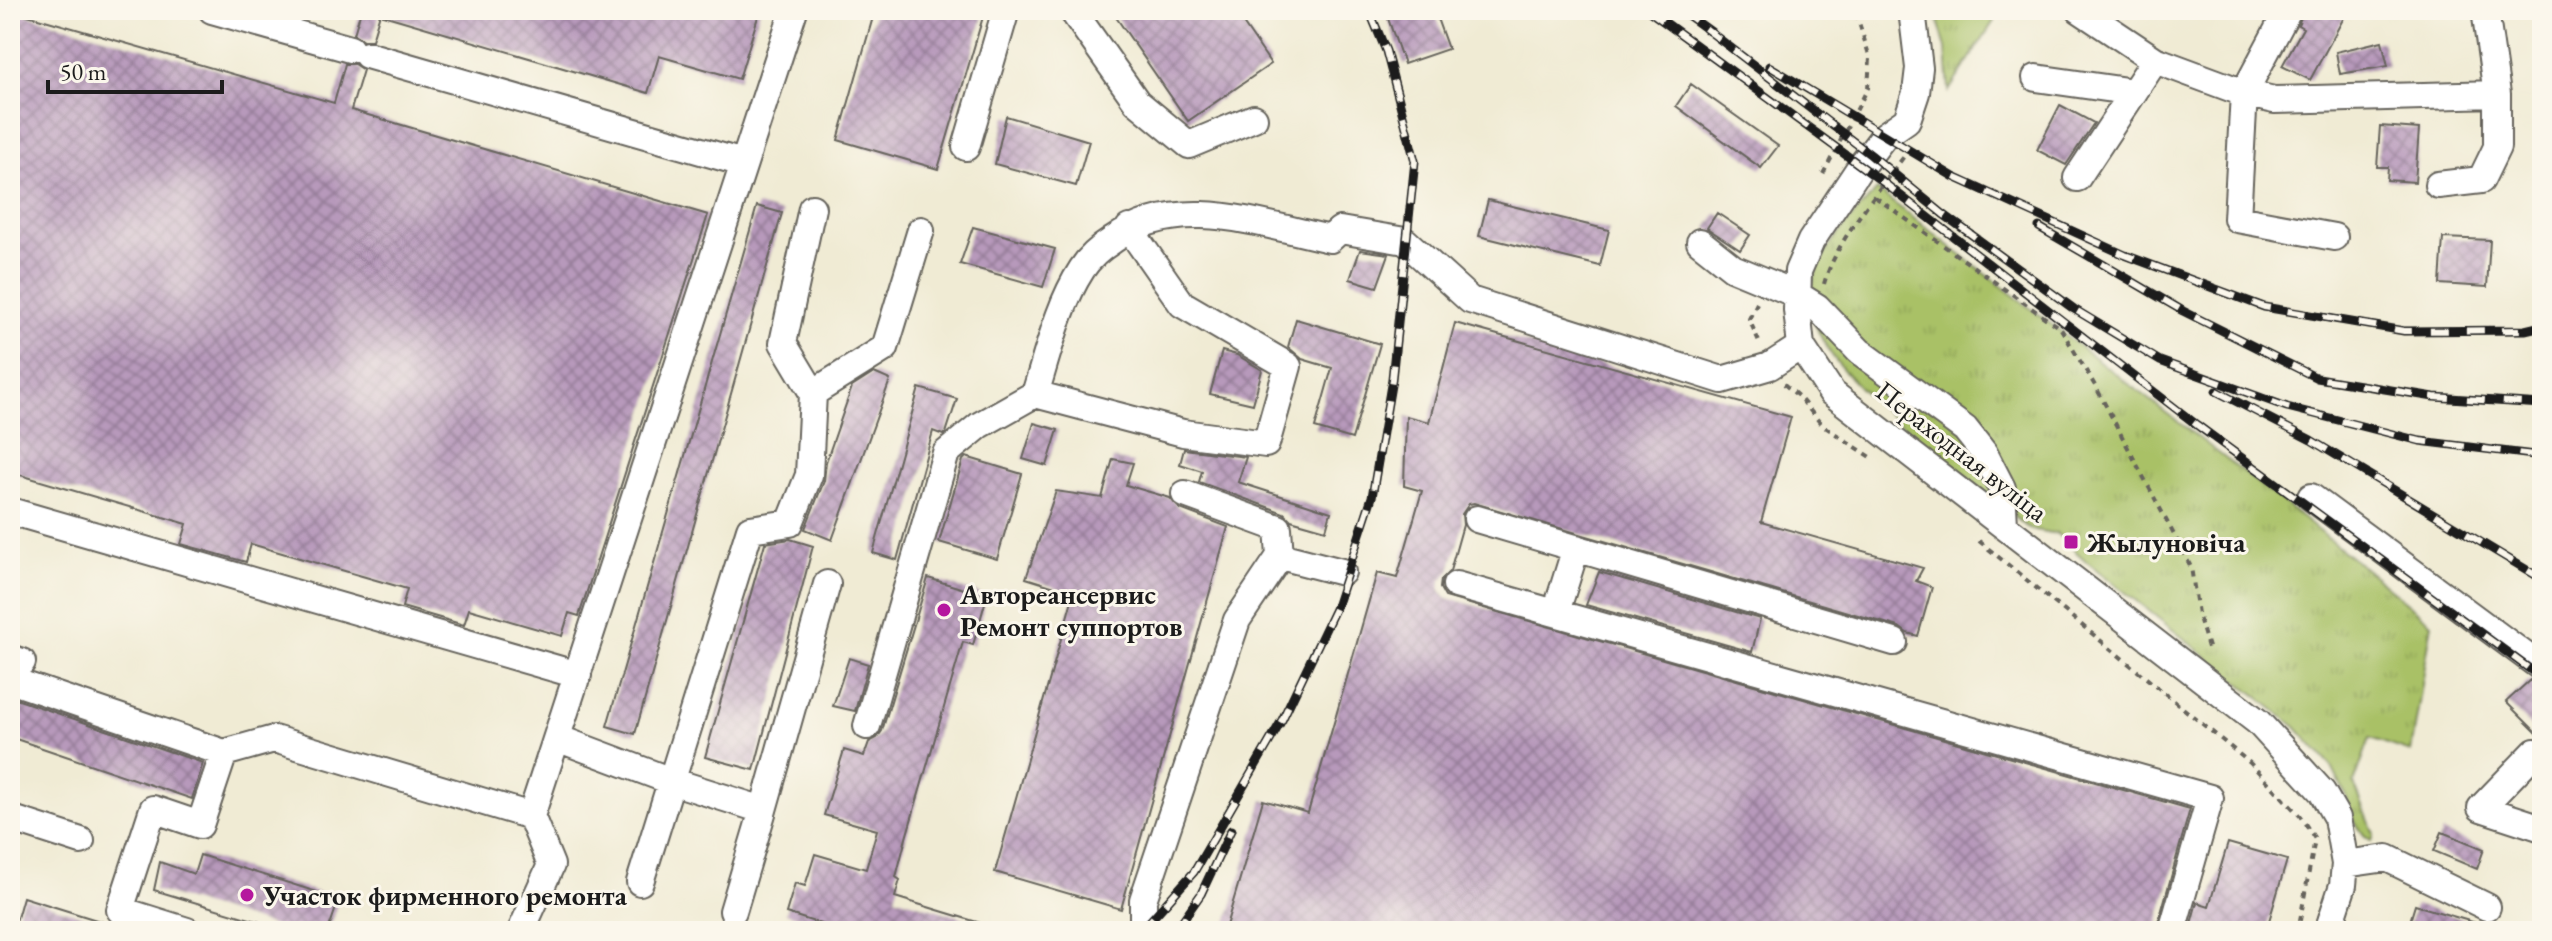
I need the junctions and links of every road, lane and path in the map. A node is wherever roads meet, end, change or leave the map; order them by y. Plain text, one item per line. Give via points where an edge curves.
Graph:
1 (212, 10) edge
2 (794, 10) edge
3 (1006, 10) edge
4 (1072, 10) edge
5 (1912, 10) edge
6 (2080, 10) edge
7 (2288, 10) edge
8 (2485, 10) edge
9 (2155, 60) junction
10 (2036, 78) dead end
11 (2134, 92) junction
12 (2244, 93) junction
13 (2497, 94) junction
14 (1254, 118) dead end
15 (966, 147) dead end
16 (743, 163) junction
17 (2077, 178) dead end
18 (2438, 185) dead end
19 (1875, 197) dead end
20 (812, 208) dead end
21 (1129, 228) junction
22 (921, 230) dead end
23 (2334, 237) dead end
24 (1700, 242) dead end
25 (1796, 294) junction
26 (1801, 346) junction
27 (813, 393) junction
28 (1035, 394) junction
29 (1185, 494) dead end
30 (2311, 497) dead end
31 (10, 511) edge
32 (1477, 519) dead end
33 (2004, 525) junction
34 (1576, 548) junction
35 (1280, 556) junction
36 (1342, 572) dead end
37 (827, 584) dead end
38 (1456, 585) dead end
39 (1556, 612) junction
40 (1894, 642) dead end
41 (2210, 657) dead end
42 (14, 667) edge
43 (2542, 668) edge
44 (578, 675) junction
45 (867, 726) dead end
46 (557, 738) junction
47 (2535, 752) dead end
48 (224, 753) junction
49 (671, 781) junction
50 (763, 810) junction
51 (531, 816) junction
52 (10, 818) edge
53 (2542, 828) edge
54 (81, 841) dead end
55 (2345, 864) junction
56 (2310, 867) dead end
57 (640, 882) dead end
58 (2487, 907) dead end
59 (733, 911) dead end
60 (187, 931) edge
61 (521, 931) edge
62 (1143, 931) edge
63 (2172, 931) edge
64 (2298, 931) edge
65 (2328, 931) edge

1 - 16 street
2 - 16 street
3 - 15 street
4 - 14 street via 1137,102 1189,145
5 - 25 street, Пераходная вуліца via 1919,68 1907,120 1884,136 1811,241 1798,271
6 - 9 street
7 - 12 street
8 - 13 street
9 - 11 street
9 - 12 street
10 - 11 street
11 - 17 street
12 - 13 street via 2274,100
12 - 23 street via 2237,219
13 - 18 street via 2497,147 2481,180
16 - 44 street
19 - 41 path via 2061,329 2191,567
20 - 27 street via 783,343
21 - 26 street via 1160,217 1201,213 1330,239 1340,230 1405,241 1470,300 1722,380 1770,366
21 - 28 street via 1083,266 1067,297
21 - 28 street via 1182,304 1288,366 1266,444 1183,433
22 - 27 street via 885,348
24 - 25 street via 1733,268
25 - 26 street, Пераходная вуліца
25 - 33 street via 1817,307 1859,351 1965,429 2002,488
26 - 33 street, Пераходная вуліца via 1832,393
27 - 49 street via 809,475 790,523 750,529
28 - 45 street via 980,425 946,453
29 - 35 street via 1278,528
30 - 43 street
31 - 44 street
32 - 34 street
33 - 55 street, Пераходная вуліца via 2258,722 2322,792 2337,818
34 - 39 street
34 - 40 street
35 - 36 street
35 - 62 street via 1237,620 1143,900
37 - 50 street
38 - 39 street
39 - 63 street via 2210,798
42 - 48 street
44 - 46 street
46 - 49 street
46 - 51 street
47 - 53 street via 2481,808
48 - 51 street via 274,739
48 - 60 street via 200,825 153,809 120,910
49 - 50 street
49 - 57 street
50 - 59 street
51 - 61 street via 551,865
52 - 54 street
55 - 58 street via 2387,858
55 - 65 street
56 - 64 path

